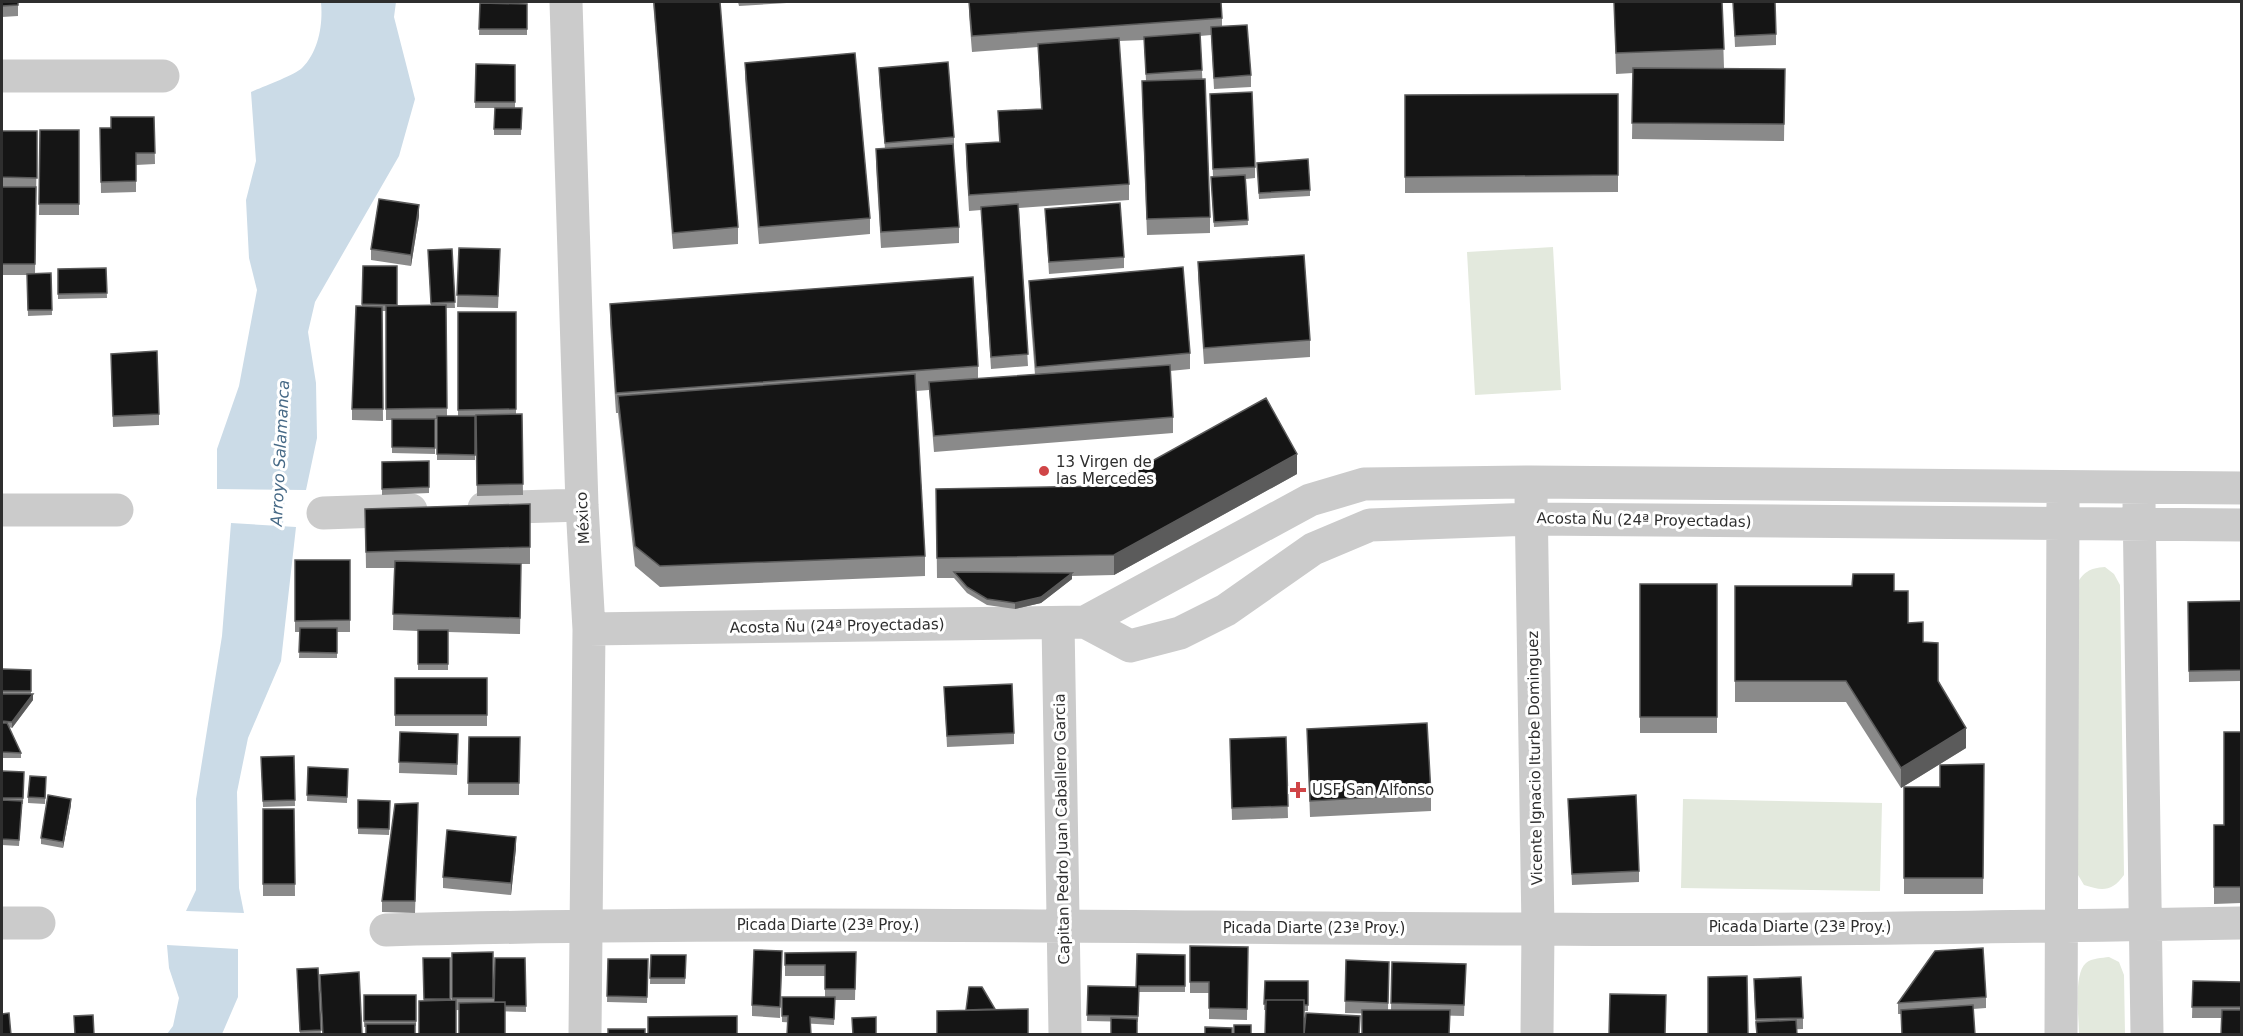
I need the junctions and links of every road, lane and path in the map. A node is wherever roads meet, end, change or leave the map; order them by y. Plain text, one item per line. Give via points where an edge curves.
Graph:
1 (566, 2) edge
2 (2, 76) edge
3 (163, 76) dead end
4 (1530, 482) junction
5 (2064, 485) junction
6 (2139, 486) junction
7 (2241, 488) edge
8 (582, 505) junction
9 (2, 510) edge
10 (117, 510) dead end
11 (323, 513) dead end
12 (1532, 519) junction
13 (2062, 524) junction
14 (2139, 524) junction
15 (2241, 525) edge
16 (1072, 622) junction
17 (589, 628) junction
18 (2, 923) edge
19 (39, 923) dead end
20 (2241, 923) edge
21 (587, 925) junction
22 (1065, 925) junction
23 (2146, 925) junction
24 (2060, 926) junction
25 (386, 930) dead end
26 (1538, 930) junction
27 (585, 1035) edge
28 (1065, 1035) edge
29 (1537, 1035) edge
30 (2061, 1035) edge
31 (2147, 1035) edge

1 - 8 street, México
2 - 3 street
4 - 5 street, Acosta Ñu (24ª Proyectadas)
4 - 12 street, Vicente Ignacio Iturbe Dominguez
4 - 16 street, Acosta Ñu (24ª Proyectadas) via 1364,484 1310,500
5 - 6 street, Acosta Ñu (24ª Proyectadas)
5 - 13 street
6 - 7 street, Acosta Ñu (24ª Proyectadas)
6 - 14 street
8 - 11 street
8 - 17 street, México
9 - 10 street
12 - 13 street, Acosta Ñu (24ª Proyectadas)
12 - 16 street, Acosta Ñu (24ª Proyectadas) via 1370,525 1313,549 1226,610 1180,633 1130,646
12 - 26 street, Vicente Ignacio Iturbe Dominguez
13 - 14 street, Acosta Ñu (24ª Proyectadas)
13 - 24 street
14 - 15 street, Acosta Ñu (24ª Proyectadas)
14 - 23 street
16 - 17 street, Acosta Ñu (24ª Proyectadas)
16 - 22 street, Capitan Pedro Juan Caballero Garcia
17 - 21 street, México
18 - 19 street
20 - 23 street, Picada Diarte (23ª Proy.)
21 - 22 street, Picada Diarte (23ª Proy.)
21 - 25 street, Picada Diarte (23ª Proy.)
21 - 27 street, México
22 - 26 street, Picada Diarte (23ª Proy.)
22 - 28 street, Capitan Pedro Juan Caballero Garcia
23 - 24 street, Picada Diarte (23ª Proy.)
23 - 31 street
24 - 26 street, Picada Diarte (23ª Proy.)
24 - 30 street
26 - 29 street, Vicente Ignacio Iturbe Dominguez

